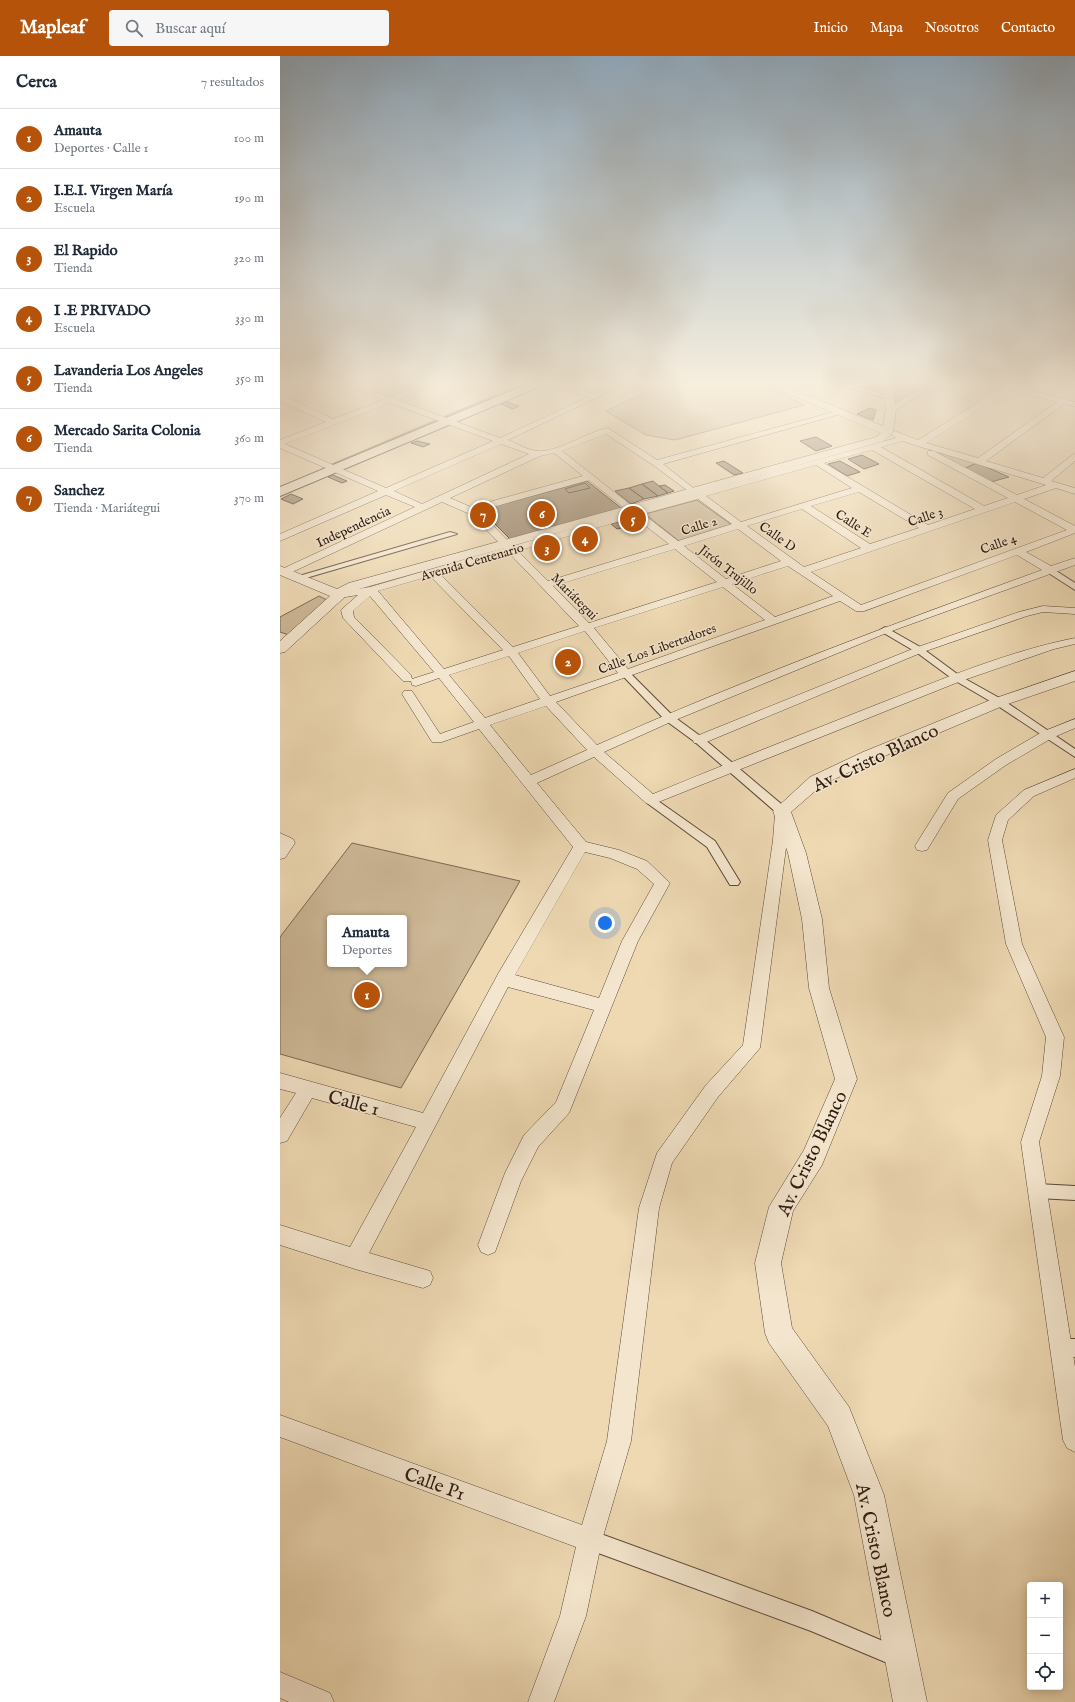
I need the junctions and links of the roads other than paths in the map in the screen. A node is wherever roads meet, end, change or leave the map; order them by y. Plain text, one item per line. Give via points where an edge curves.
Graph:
1 (311, 459) edge
2 (348, 459) edge
3 (460, 459) edge
4 (527, 459) edge
5 (567, 459) edge
6 (650, 459) edge
7 (671, 459) edge
8 (812, 459) edge
9 (833, 459) edge
10 (894, 459) edge
11 (944, 459) edge
12 (973, 459) edge
13 (983, 459) edge
14 (1072, 459) edge
15 (980, 461) junction
16 (656, 463) junction
17 (818, 463) junction
18 (328, 467) junction
19 (591, 477) junction
20 (1045, 481) junction
21 (280, 483) edge
22 (1056, 485) junction
23 (861, 488) junction
24 (1075, 491) edge
25 (280, 492) edge
26 (386, 492) junction
27 (697, 494) junction
28 (444, 499) junction
29 (1015, 499) junction
30 (804, 506) junction
31 (424, 508) junction
32 (472, 510) junction
33 (983, 510) junction
34 (633, 511) junction
35 (739, 526) junction
36 (927, 529) junction
37 (1075, 530) edge
38 (453, 534) dead end
39 (280, 538) edge
40 (677, 546) junction
41 (508, 547) junction
42 (869, 548) junction
43 (1017, 551) junction
44 (1075, 561) edge
45 (789, 562) junction
46 (1050, 570) junction
47 (802, 571) junction
48 (432, 572) junction
49 (287, 573) edge
50 (723, 582) junction
51 (545, 585) junction
52 (1075, 587) edge
53 (371, 590) junction
54 (339, 595) junction
55 (841, 597) junction
56 (1075, 611) edge
57 (773, 622) junction
58 (587, 627) junction
59 (885, 630) junction
60 (1075, 641) edge
61 (282, 646) edge
62 (919, 650) junction
63 (511, 651) junction
64 (442, 674) junction
65 (626, 674) junction
66 (1075, 676) edge
67 (957, 678) junction
68 (408, 694) dead end
69 (548, 701) junction
70 (999, 702) junction
71 (669, 718) junction
72 (482, 723) junction
73 (1075, 723) edge
74 (1048, 735) junction
75 (699, 740) junction
76 (596, 752) junction
77 (1075, 754) edge
78 (729, 767) junction
79 (1075, 773) edge
80 (529, 781) junction
81 (651, 800) junction
82 (782, 811) junction
83 (581, 846) junction
84 (922, 846) dead end
85 (734, 882) dead end
86 (504, 979) junction
87 (605, 1006) junction
88 (280, 1081) edge
89 (308, 1089) junction
90 (428, 1122) junction
91 (280, 1136) edge
92 (1037, 1192) junction
93 (1075, 1193) edge
94 (280, 1235) edge
95 (488, 1245) dead end
96 (355, 1259) junction
97 (423, 1278) dead end
98 (1068, 1348) edge
99 (280, 1426) edge
100 (1075, 1440) edge
101 (590, 1540) junction
102 (900, 1658) junction
103 (280, 1685) edge
104 (320, 1702) edge
105 (541, 1702) edge
106 (910, 1702) edge

1 - 18 street
2 - 18 main road
3 - 26 street
4 - 28 street, Independencia
5 - 19 street, Jirón Trujillo
6 - 16 street, Calle D
7 - 16 street
8 - 27 street, Avenida Centenario
9 - 17 street, Avenida Centenario
10 - 33 street
11 - 29 street
12 - 15 street
13 - 15 street
14 - 20 street
15 - 20 street
16 - 27 street, Calle D
17 - 23 street
17 - 27 street, Avenida Centenario
18 - 21 main road
18 - 25 main road
18 - 26 street
19 - 32 street
19 - 34 street, Jirón Trujillo
20 - 22 street
22 - 24 street
22 - 29 street, Calle 3
23 - 30 street, Calle 2
23 - 36 street
26 - 31 street
26 - 39 street
27 - 34 street, Avenida Centenario
27 - 35 street, Calle D
28 - 31 street, Independencia
28 - 32 street, Mariátegui
29 - 33 street, Calle 3
29 - 37 street
30 - 35 street, Calle 2
30 - 42 street, Calle E
31 - 49 street, Independencia
32 - 41 street, Mariátegui
33 - 36 street, Calle 3
34 - 40 street, Jirón Trujillo
34 - 41 street, Avenida Centenario
35 - 40 street, Calle 2
35 - 45 street, Calle D
36 - 42 street, Calle 3
37 - 43 street, Calle 4
38 - 49 street
40 - 50 street, Jirón Trujillo
40 - 51 street, Calle 2
41 - 48 street, Avenida Centenario
41 - 51 street, Mariátegui
41 - 54 street, Avenida Centenario via 354,586
42 - 47 street, Calle 3
43 - 46 street
43 - 55 street, Calle 4 via 860,609
44 - 46 street
45 - 47 street, Calle D
45 - 50 street
46 - 52 street
46 - 59 street
47 - 55 street, Calle D
48 - 53 street, Avenida Centenario
48 - 63 street
49 - 54 street
50 - 57 street, Jirón Trujillo
50 - 58 street
51 - 58 street, Mariátegui
53 - 54 street, Avenida Centenario
53 - 64 street
53 - 64 street via 350,606 347,610 349,618 411,680
54 - 61 street, Avenida Centenario
55 - 57 street, Calle Los Libertadores
56 - 62 street via 1043,609 1023,614
57 - 65 street, Calle Los Libertadores
58 - 63 street
58 - 65 street, Mariátegui
59 - 62 street
59 - 71 street
60 - 67 street via 1051,646
62 - 67 street
62 - 75 street
63 - 64 street
63 - 69 street
64 - 72 street
65 - 69 street, Calle Los Libertadores
65 - 71 street
66 - 70 street, Av. Cristo Blanco
67 - 70 street
67 - 78 street
68 - 72 street, Calle Los Libertadores via 437,739
69 - 72 street, Calle Los Libertadores
69 - 76 street
70 - 74 street
70 - 82 street, Av. Cristo Blanco via 869,756 816,782
71 - 75 street
71 - 76 street
72 - 80 street
73 - 74 street
74 - 77 street
74 - 84 street via 1001,762 953,796
75 - 78 street
76 - 80 street
76 - 81 street
78 - 81 street
78 - 82 street
79 - 92 street via 1029,793 1001,818 995,840 1014,944 1055,1037 1051,1076 1030,1142
80 - 83 street
81 - 85 street via 711,844
82 - 101 street via 751,1048 712,1091 664,1159 649,1208 619,1441
82 - 102 street, Av. Cristo Blanco via 797,853 812,919 819,988 846,1079 813,1157 780,1207 768,1263 779,1333 839,1418 869,1495
83 - 86 street
83 - 87 street via 614,854 642,865 662,883 630,941
86 - 87 street
86 - 90 street
87 - 95 street via 564,1107 531,1141 512,1179
88 - 89 street, Calle 1
89 - 90 street, Calle 1
89 - 91 street
90 - 96 street
92 - 93 street
92 - 98 street
94 - 96 street
96 - 97 street
98 - 100 street
99 - 101 street, Calle P1
101 - 102 street via 812,1621
101 - 105 street via 573,1616
102 - 106 street, Av. Cristo Blanco
103 - 104 street

